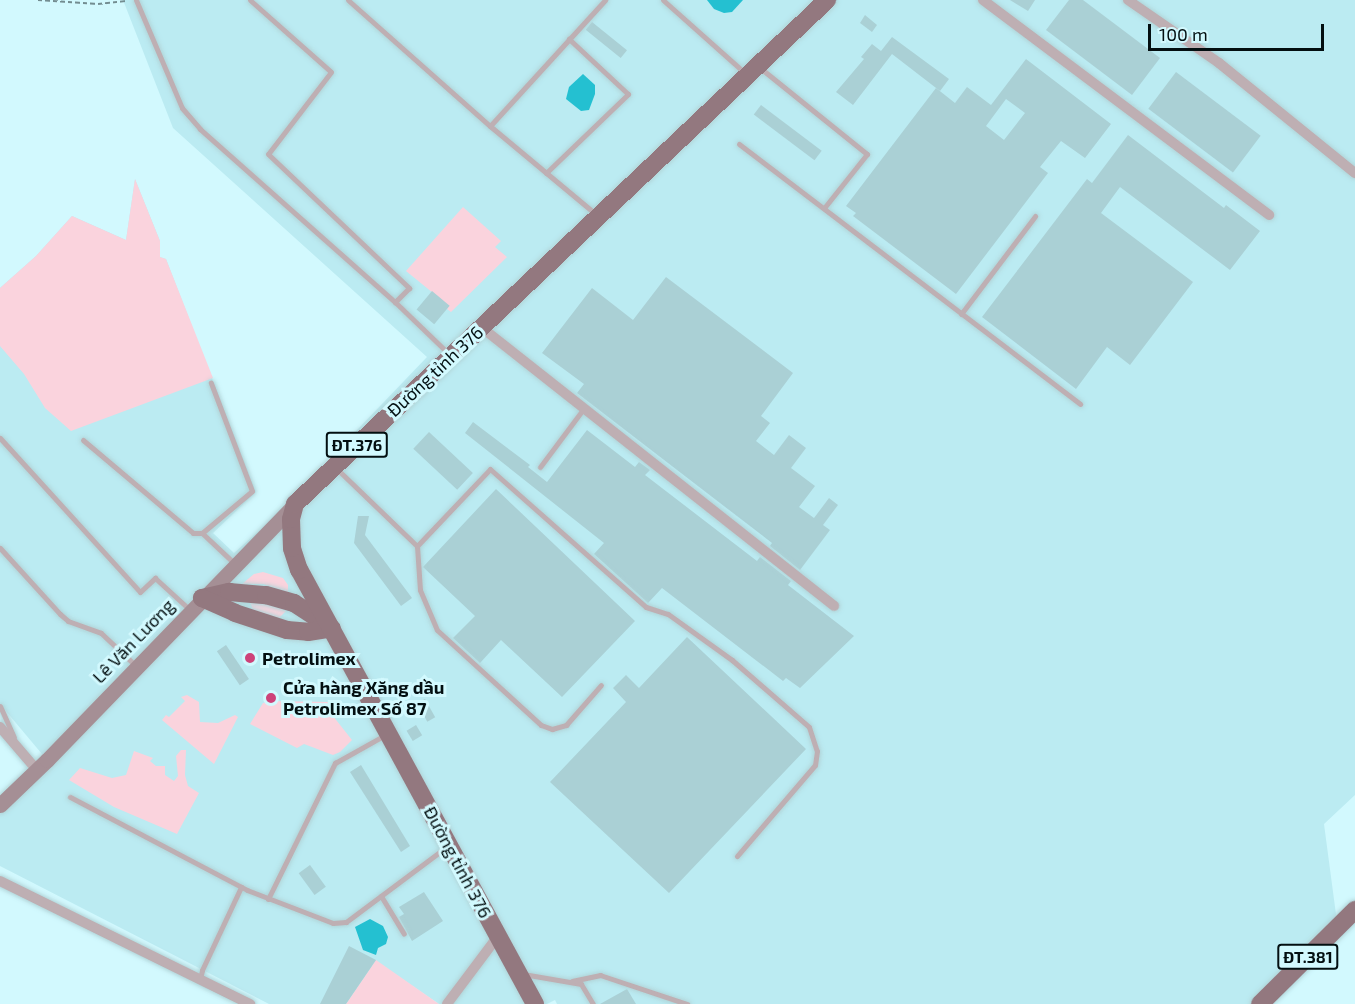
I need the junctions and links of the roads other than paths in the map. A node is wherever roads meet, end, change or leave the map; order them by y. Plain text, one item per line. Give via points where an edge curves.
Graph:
1 (136, 0) edge
2 (250, 0) edge
3 (348, 0) edge
4 (605, 0) edge
5 (663, 0) edge
6 (827, 0) edge
7 (983, 0) edge
8 (1128, 0) edge
9 (569, 39) junction
10 (752, 71) junction
11 (490, 126) junction
12 (740, 144) dead end
13 (546, 173) junction
14 (1355, 173) edge
15 (824, 208) junction
16 (1269, 215) dead end
17 (598, 216) junction
18 (1035, 216) dead end
19 (395, 302) junction
20 (961, 314) junction
21 (481, 327) junction
22 (451, 356) junction
23 (210, 383) dead end
24 (1080, 404) dead end
25 (584, 408) junction
26 (0, 438) edge
27 (83, 440) dead end
28 (334, 466) junction
29 (540, 467) dead end
30 (295, 504) junction
31 (202, 533) junction
32 (417, 546) junction
33 (0, 548) edge
34 (234, 564) junction
35 (196, 604) junction
36 (834, 606) dead end
37 (332, 628) junction
38 (136, 666) junction
39 (601, 685) dead end
40 (0, 706) edge
41 (0, 728) edge
42 (389, 733) junction
43 (18, 747) junction
44 (36, 769) junction
45 (70, 796) dead end
46 (0, 805) edge
47 (449, 845) junction
48 (736, 856) dead end
49 (0, 881) edge
50 (241, 887) junction
51 (381, 896) junction
52 (268, 899) junction
53 (1355, 910) edge
54 (404, 934) dead end
55 (498, 936) junction
56 (518, 973) junction
57 (200, 980) junction
58 (572, 981) junction
59 (250, 1004) edge
60 (447, 1004) edge
61 (535, 1004) edge
62 (593, 1004) edge
63 (687, 1004) edge
64 (1260, 1004) edge

1 - 19 lane via 182,108 200,129
2 - 19 lane via 331,72 268,154 409,288
3 - 11 lane
4 - 9 lane
5 - 10 lane
6 - 10 main road, Đường tỉnh 376 / ĐT.376
7 - 16 street
8 - 14 street via 1219,63
9 - 11 lane
9 - 13 lane via 628,94
10 - 15 lane via 867,154
10 - 17 main road, Đường tỉnh 376 / ĐT.376
11 - 13 lane
12 - 15 lane
13 - 17 lane
15 - 20 lane
17 - 21 main road, Đường tỉnh 376 / ĐT.376
18 - 20 lane
19 - 22 lane
20 - 24 lane
21 - 22 main road, Đường tỉnh 376 / ĐT.376
21 - 25 street
22 - 28 main road, Đường tỉnh 376 / ĐT.376
23 - 31 lane via 252,491
25 - 29 lane
25 - 36 street
26 - 35 lane via 140,592 155,578
27 - 31 lane via 193,533
28 - 30 main road, Đường tỉnh 376 / ĐT.376
28 - 32 lane
30 - 34 main road, Lê Văn Lương
30 - 37 main road, Đường tỉnh 376 via 291,519 295,559
31 - 34 lane
32 - 39 lane via 420,590 437,630 541,725 552,729 566,724
32 - 48 lane via 490,469 646,607 668,614 732,660 810,727 817,750 815,765
33 - 38 lane via 68,621 101,633
34 - 35 main road, Lê Văn Lương
35 - 37 main road via 287,630
35 - 37 main road via 229,592 266,595 294,603
35 - 38 main road, Lê Văn Lương
37 - 42 main road, Đường tỉnh 376
38 - 44 main road, Lê Văn Lương
40 - 43 lane
41 - 43 street
42 - 47 main road, Đường tỉnh 376
42 - 52 lane via 335,763
43 - 44 street
44 - 46 main road, Lê Văn Lương
45 - 50 lane
47 - 51 lane
47 - 55 main road, Đường tỉnh 376
49 - 57 street
50 - 52 lane
50 - 57 lane
51 - 52 lane via 346,922 333,923
51 - 54 lane
53 - 64 main road, ĐT.381
55 - 56 main road, Đường tỉnh 376
55 - 60 street
56 - 58 lane
56 - 61 main road, Đường tỉnh 376
57 - 59 street
58 - 62 lane via 581,984
58 - 63 lane via 600,975

